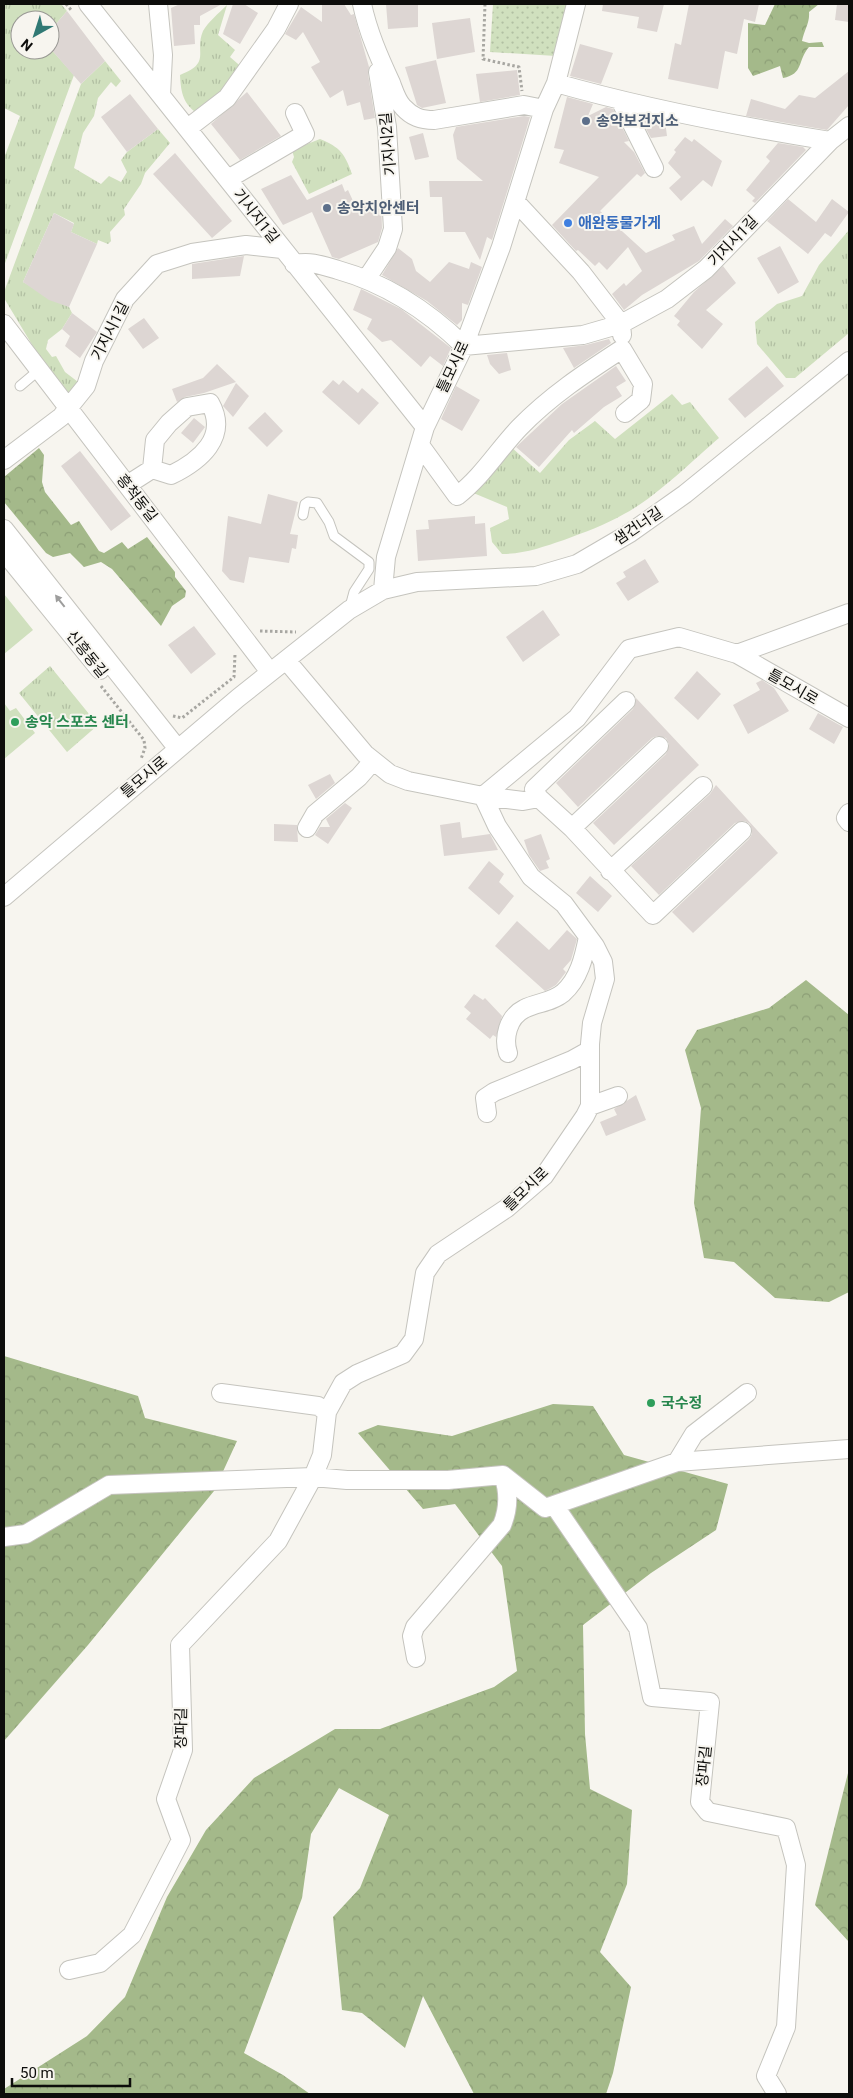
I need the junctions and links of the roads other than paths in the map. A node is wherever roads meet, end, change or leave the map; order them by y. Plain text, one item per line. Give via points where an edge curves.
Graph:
1 (158, 4) edge
2 (289, 4) edge
3 (362, 4) edge
4 (576, 4) edge
5 (80, 8) edge
6 (369, 35) junction
7 (556, 83) junction
8 (161, 95) junction
9 (621, 102) junction
10 (544, 109) junction
11 (295, 112) dead end
12 (849, 126) edge
13 (188, 128) junction
14 (830, 141) junction
15 (654, 168) dead end
16 (228, 179) junction
17 (516, 202) junction
18 (282, 249) junction
19 (294, 264) junction
20 (367, 278) junction
21 (4, 324) edge
22 (622, 324) junction
23 (464, 346) junction
24 (622, 349) junction
25 (849, 361) edge
26 (39, 370) junction
27 (20, 386) dead end
28 (68, 409) junction
29 (625, 413) dead end
30 (426, 426) junction
31 (420, 445) junction
32 (4, 460) edge
33 (152, 469) dead end
34 (127, 486) junction
35 (303, 514) dead end
36 (4, 529) edge
37 (4, 552) edge
38 (383, 590) junction
39 (349, 610) junction
40 (849, 613) edge
41 (737, 654) junction
42 (286, 660) junction
43 (270, 672) junction
44 (626, 701) dead end
45 (849, 718) edge
46 (659, 746) dead end
47 (173, 753) junction
48 (373, 761) junction
49 (702, 786) dead end
50 (484, 796) junction
51 (538, 798) junction
52 (849, 813) edge
53 (849, 822) edge
54 (307, 828) dead end
55 (572, 828) junction
56 (742, 831) dead end
57 (610, 871) junction
58 (4, 897) edge
59 (588, 937) junction
60 (590, 1050) junction
61 (508, 1053) dead end
62 (618, 1096) dead end
63 (590, 1106) junction
64 (487, 1113) dead end
65 (221, 1393) dead end
66 (747, 1393) dead end
67 (327, 1412) junction
68 (849, 1449) edge
69 (677, 1462) junction
70 (503, 1475) junction
71 (313, 1477) junction
72 (554, 1505) junction
73 (4, 1537) edge
74 (416, 1658) dead end
75 (69, 1970) dead end
76 (777, 2094) edge

1 - 8 street via 164,55
2 - 13 street via 276,30 227,98
3 - 6 street, 기지시2길
4 - 7 street, 틀모시로
5 - 8 street, 기시지1길
6 - 10 street, 기지시2길 via 399,101 413,116 434,120 524,105
6 - 20 street, 기지시2길 via 387,127 393,230 387,248
7 - 9 street
7 - 10 street, 틀모시로
8 - 13 street, 기시지1길
9 - 14 street via 710,122
9 - 15 street
10 - 17 street, 틀모시로
11 - 16 street via 306,134
12 - 14 street, 기지시1길
13 - 16 street, 기시지1길
14 - 22 street, 기지시1길 via 706,269 667,300
16 - 18 street, 기시지1길
17 - 22 street via 581,272
17 - 23 street, 틀모시로
18 - 19 street, 기시지1길
18 - 28 street, 기지시1길 via 246,244 192,252 157,264 125,299 94,361 86,386
19 - 20 street via 310,261
19 - 30 street, 기시지1길
20 - 23 street via 422,309
21 - 26 street, 흥척동길
22 - 23 street, 기지시1길 via 583,335
22 - 24 street
23 - 30 street, 틀모시로
24 - 29 street via 643,384 640,400
24 - 31 street via 571,381 545,404 458,496
25 - 38 street, 샘건너길 via 684,494 630,533 577,564 536,576 417,582
26 - 27 lane
26 - 28 street, 흥척동길
28 - 32 street, 기지시1길
28 - 34 street, 흥척동길
30 - 31 street, 틀모시로
31 - 38 street, 틀모시로 via 386,557
33 - 34 street
34 - 43 street, 흥척동길
35 - 39 lane via 305,504 317,503 330,522 334,536 370,562 354,592
47 -> 36 street
37 - 47 street, 신흥동길
38 - 39 street, 틀모시로
39 - 42 street, 틀모시로
40 - 41 street
41 - 45 street, 틀모시로
41 - 50 street, 틀모시로 via 679,637 630,649 577,718
42 - 43 street, 틀모시로
42 - 48 street
43 - 47 street, 틀모시로
44 - 51 street via 534,789
46 - 55 street
47 - 58 street, 틀모시로
48 - 50 street via 390,774 408,781
48 - 54 street via 359,778 315,814
49 - 57 street
50 - 51 street via 523,801
50 - 59 street via 497,826 531,877 564,904
51 - 55 street
52 - 53 street via 846,818
55 - 57 street
56 - 57 street via 653,915
59 - 60 street via 603,962 605,979 592,1023
59 - 61 street via 574,980 564,992 552,1001 524,1009 516,1016 504,1042
60 - 63 street
60 - 64 street via 494,1092 485,1098
62 - 63 street
63 - 67 street, 틀모시로 via 544,1176 507,1208 438,1254 425,1273 414,1339 403,1354 343,1383
65 - 67 street via 318,1406
66 - 69 street via 694,1434
67 - 71 street, 장파길 via 322,1455
68 - 69 street
69 - 72 street
70 - 71 street via 439,1480
70 - 72 street via 545,1508
70 - 74 street via 508,1488 507,1514 502,1525 415,1627 412,1636
71 - 73 street via 109,1485 26,1534
71 - 75 street, 장파길 via 278,1541 180,1645 183,1750 166,1799 181,1840 132,1935 100,1963
72 - 76 street, 장파길 via 638,1628 652,1697 710,1702 700,1802 708,1812 786,1828 796,1865 786,2027 766,2076

